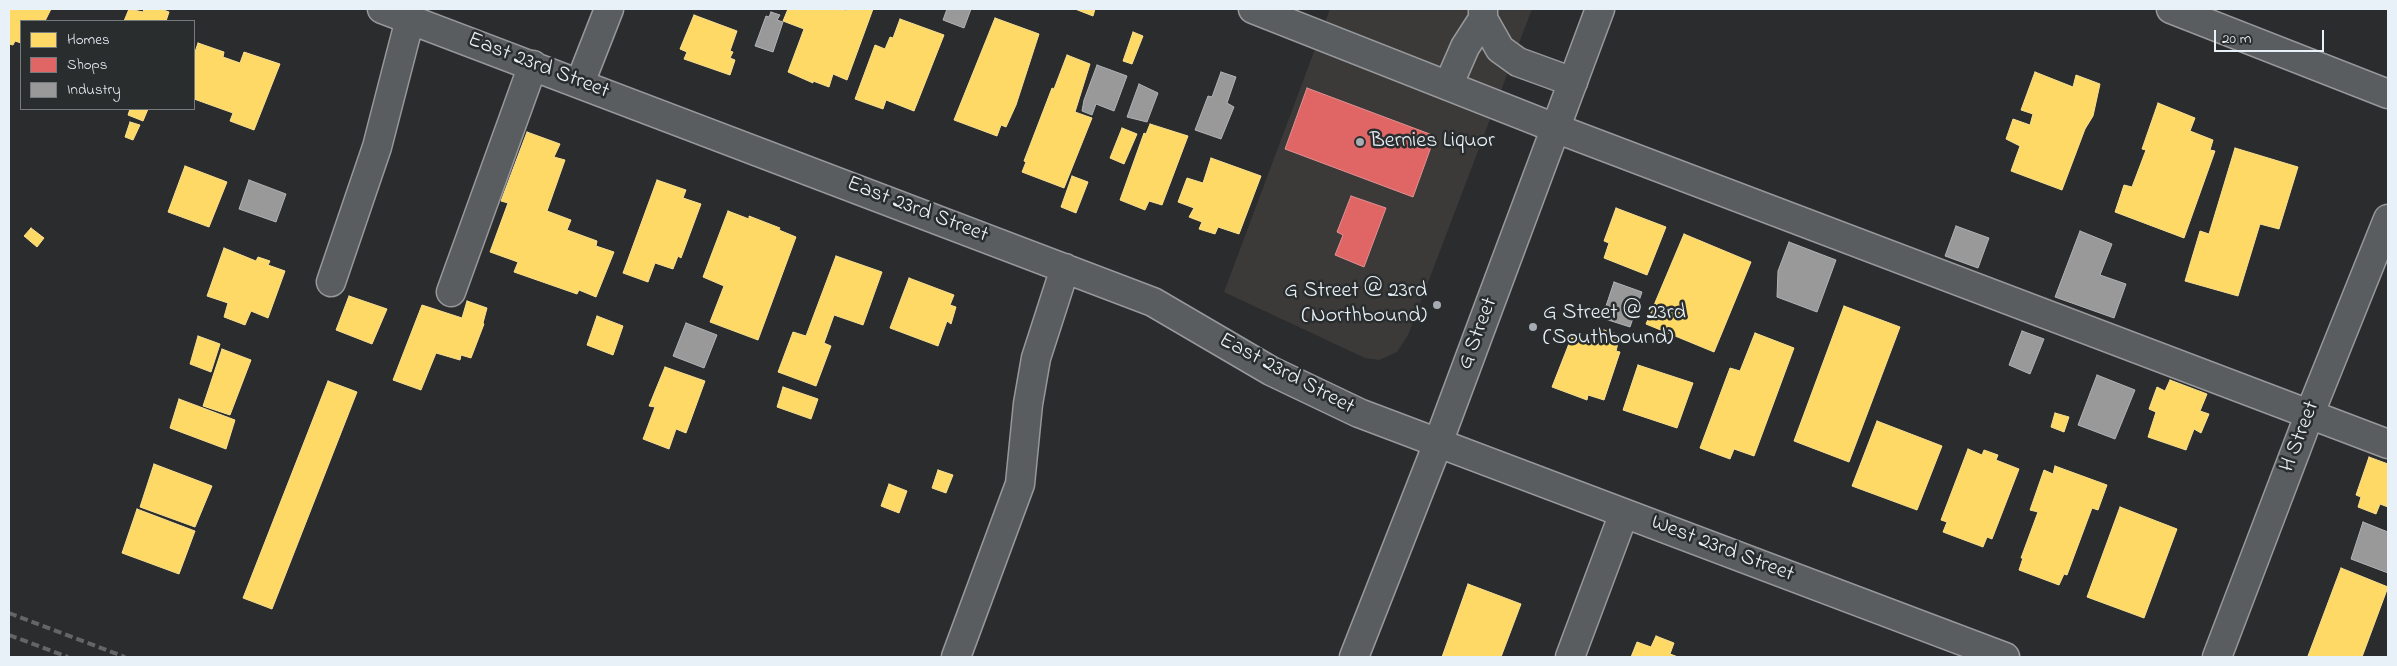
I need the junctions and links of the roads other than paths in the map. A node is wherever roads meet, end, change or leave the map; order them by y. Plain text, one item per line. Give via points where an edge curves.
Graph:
1 (382, 9) edge
2 (609, 9) edge
3 (1253, 9) edge
4 (1600, 9) edge
5 (2171, 9) edge
6 (1483, 14) edge
7 (410, 19) junction
8 (533, 65) junction
9 (1573, 82) junction
10 (580, 83) junction
11 (1448, 86) junction
12 (2388, 94) edge
13 (1555, 128) junction
14 (2388, 219) edge
15 (1065, 268) junction
16 (331, 282) dead end
17 (451, 292) dead end
18 (2310, 413) junction
19 (1438, 443) junction
20 (2388, 444) edge
21 (1624, 513) junction
22 (956, 657) edge
23 (1354, 657) edge
24 (1570, 657) edge
25 (2005, 657) edge
26 (2217, 657) edge

1 - 7 street, East 23rd Street
2 - 10 street
3 - 11 street
4 - 9 street, G Street
5 - 12 street
6 - 9 street via 1500,48 1512,58
6 - 11 street
7 - 8 street, East 23rd Street
7 - 16 street via 377,147
8 - 10 street, East 23rd Street
8 - 17 street
9 - 13 street, G Street
10 - 15 street, East 23rd Street
11 - 13 street
13 - 18 street
13 - 19 street, G Street
14 - 18 street, H Street
15 - 19 street, East 23rd Street via 1153,302 1315,393
15 - 22 street via 1036,358 1020,484
18 - 20 street
18 - 26 street, H Street
19 - 21 street, West 23rd Street
19 - 23 street, G Street
21 - 24 street
21 - 25 street, West 23rd Street

